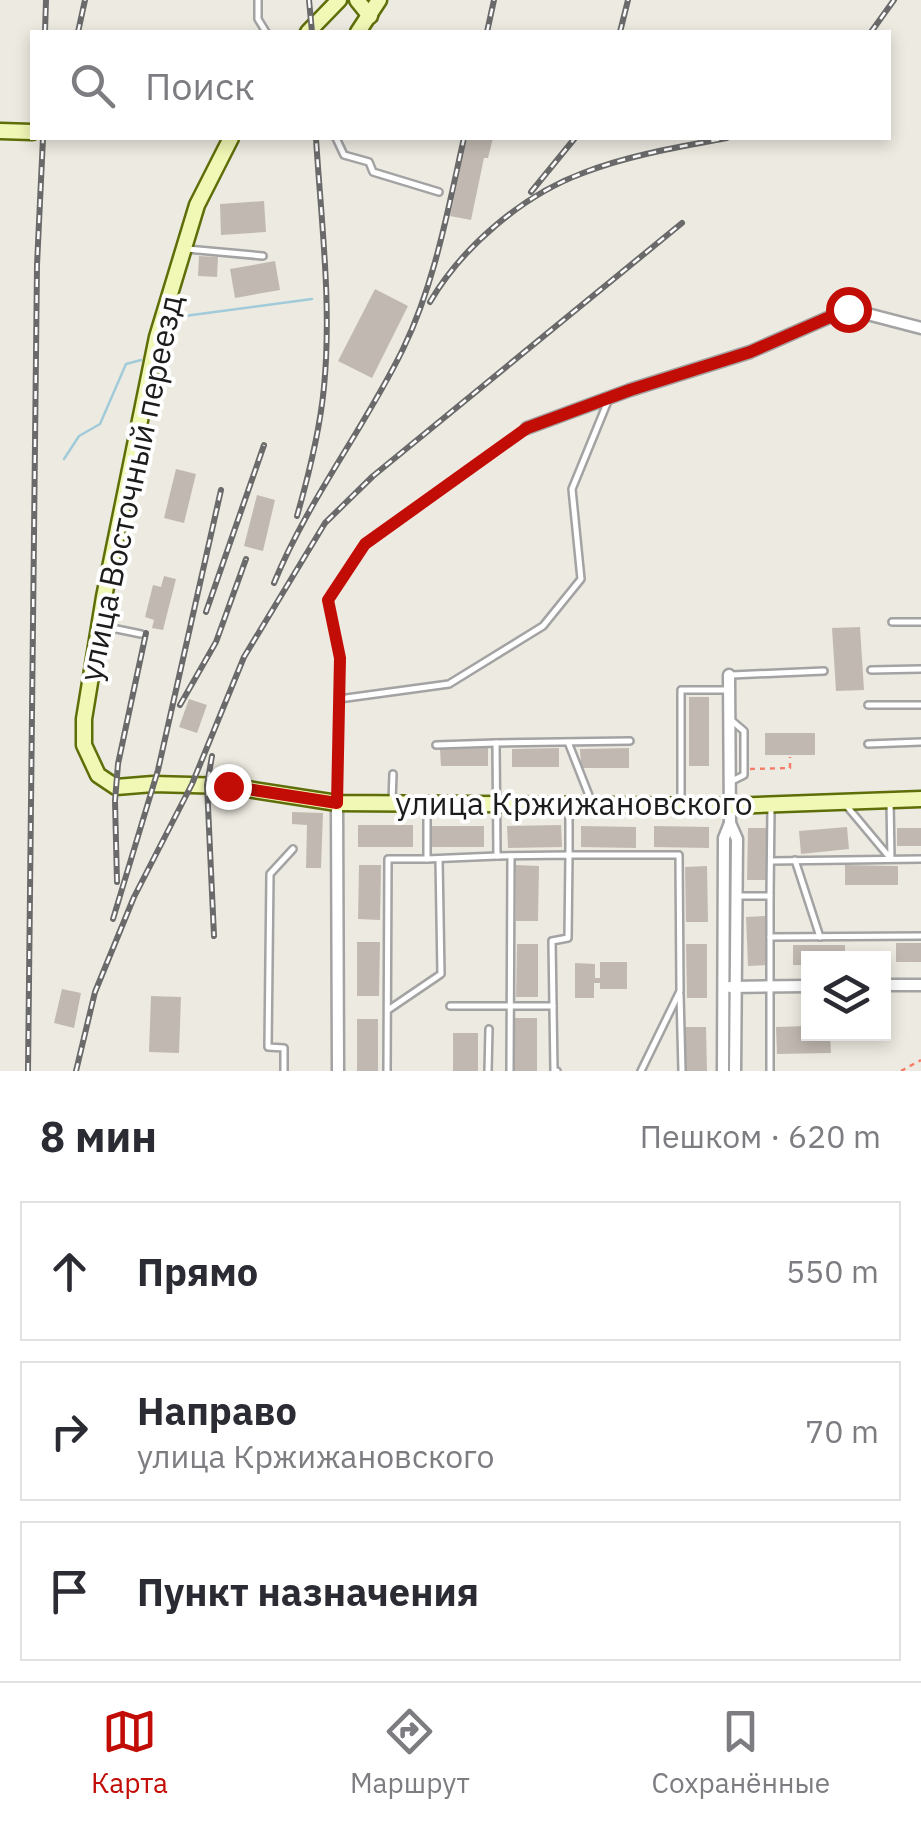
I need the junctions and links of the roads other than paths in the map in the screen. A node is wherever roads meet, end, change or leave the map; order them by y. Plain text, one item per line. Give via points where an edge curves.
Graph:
1 (258, 0) edge
2 (338, 0) edge
3 (357, 0) edge
4 (379, 0) edge
5 (370, 16) junction
6 (265, 30) edge
7 (310, 30) edge
8 (360, 30) edge
9 (0, 131) edge
10 (30, 132) edge
11 (230, 140) edge
12 (238, 140) edge
13 (337, 140) edge
14 (222, 159) junction
15 (439, 192) dead end
16 (184, 249) junction
17 (264, 256) dead end
18 (921, 328) edge
19 (610, 398) junction
20 (527, 428) joint
21 (892, 622) dead end
22 (921, 622) edge
23 (98, 625) junction
24 (141, 634) dead end
25 (871, 670) dead end
26 (921, 670) edge
27 (824, 671) dead end
28 (729, 675) joint
29 (729, 690) junction
30 (339, 699) junction
31 (868, 704) dead end
32 (921, 705) edge
33 (729, 718) junction
34 (568, 742) junction
35 (630, 742) dead end
36 (921, 742) edge
37 (496, 743) junction
38 (436, 744) dead end
39 (868, 744) dead end
40 (392, 774) dead end
41 (108, 782) joint
42 (730, 783) junction
43 (921, 799) edge
44 (890, 800) junction
45 (843, 802) junction
46 (337, 803) junction
47 (392, 804) junction
48 (427, 804) junction
49 (496, 805) junction
50 (568, 805) junction
51 (771, 805) junction
52 (593, 806) junction
53 (681, 806) junction
54 (730, 806) junction
55 (730, 823) junction
56 (292, 849) dead end
57 (569, 855) junction
58 (497, 856) junction
59 (511, 856) junction
60 (438, 858) junction
61 (428, 859) junction
62 (921, 859) edge
63 (795, 860) junction
64 (891, 860) junction
65 (770, 861) junction
66 (736, 896) junction
67 (770, 896) junction
68 (921, 936) edge
69 (770, 937) junction
70 (820, 937) junction
71 (891, 985) edge
72 (921, 985) edge
73 (771, 986) junction
74 (801, 986) edge
75 (729, 987) junction
76 (680, 992) junction
77 (450, 1006) dead end
78 (510, 1006) junction
79 (553, 1006) junction
80 (388, 1010) junction
81 (488, 1029) dead end
82 (284, 1071) edge
83 (338, 1071) edge
84 (387, 1071) edge
85 (488, 1071) edge
86 (510, 1071) edge
87 (557, 1071) edge
88 (641, 1071) edge
89 (682, 1071) edge
90 (723, 1071) edge
91 (735, 1071) edge
92 (770, 1071) edge

1 - 6 lane
2 - 7 street
3 - 5 street
4 - 5 street
5 - 8 street
9 - 10 street
11 - 14 street, улица Восточный переезд
12 - 14 street
13 - 15 lane via 344,154 369,162 373,172
14 - 16 street, улица Восточный переезд via 197,205
16 - 17 lane
16 - 23 street, улица Восточный переезд via 157,337
18 - 19 street via 848,309 750,352
19 - 20 street
19 - 30 lane via 572,490 581,579 542,626 450,684
20 - 30 lane via 365,544 328,600 340,658
21 - 22 lane
23 - 24 lane
23 - 41 street, улица Восточный переезд via 84,745
25 - 26 lane
27 - 28 lane
28 - 29 street
29 - 33 street
29 - 53 lane via 681,690
30 - 46 lane
31 - 32 lane
33 - 42 street
33 - 42 lane via 744,730 744,775
34 - 35 lane
34 - 37 lane
34 - 52 lane
36 - 39 lane
37 - 38 lane
37 - 49 lane
40 - 47 lane
41 - 46 street, улица Кржижановского via 228,786
42 - 54 street
43 - 44 street, улица Кржижановского
44 - 45 street, улица Кржижановского
44 - 64 lane
45 - 51 street, улица Кржижановского
45 - 64 lane
46 - 47 street, улица Кржижановского
46 - 83 street
47 - 48 street, улица Кржижановского
48 - 49 street, улица Кржижановского
48 - 61 lane
49 - 50 street, улица Кржижановского
49 - 58 lane
50 - 52 street, улица Кржижановского
50 - 57 lane
51 - 54 street, улица Кржижановского
51 - 65 lane
52 - 53 street, улица Кржижановского
53 - 54 street, улица Кржижановского
54 - 55 street
55 - 66 street via 738,838
55 - 75 street via 724,838
56 - 82 lane via 270,874 268,1047 284,1048
57 - 59 lane
57 - 76 lane via 679,855
57 - 79 lane via 568,938 552,941
58 - 59 lane
58 - 60 lane
59 - 78 lane
60 - 61 lane
60 - 80 lane via 441,974
61 - 80 lane via 388,859
62 - 64 lane
63 - 64 lane
63 - 65 lane
63 - 70 lane
65 - 67 lane
66 - 67 lane
66 - 75 street
67 - 69 lane
68 - 70 lane
69 - 70 lane
69 - 73 lane
71 - 72 street
73 - 74 street
73 - 75 street
73 - 92 lane
75 - 90 street
75 - 91 street
76 - 88 lane
76 - 89 lane
77 - 78 lane
78 - 79 lane
78 - 86 lane
79 - 87 lane
80 - 84 lane
81 - 85 lane

